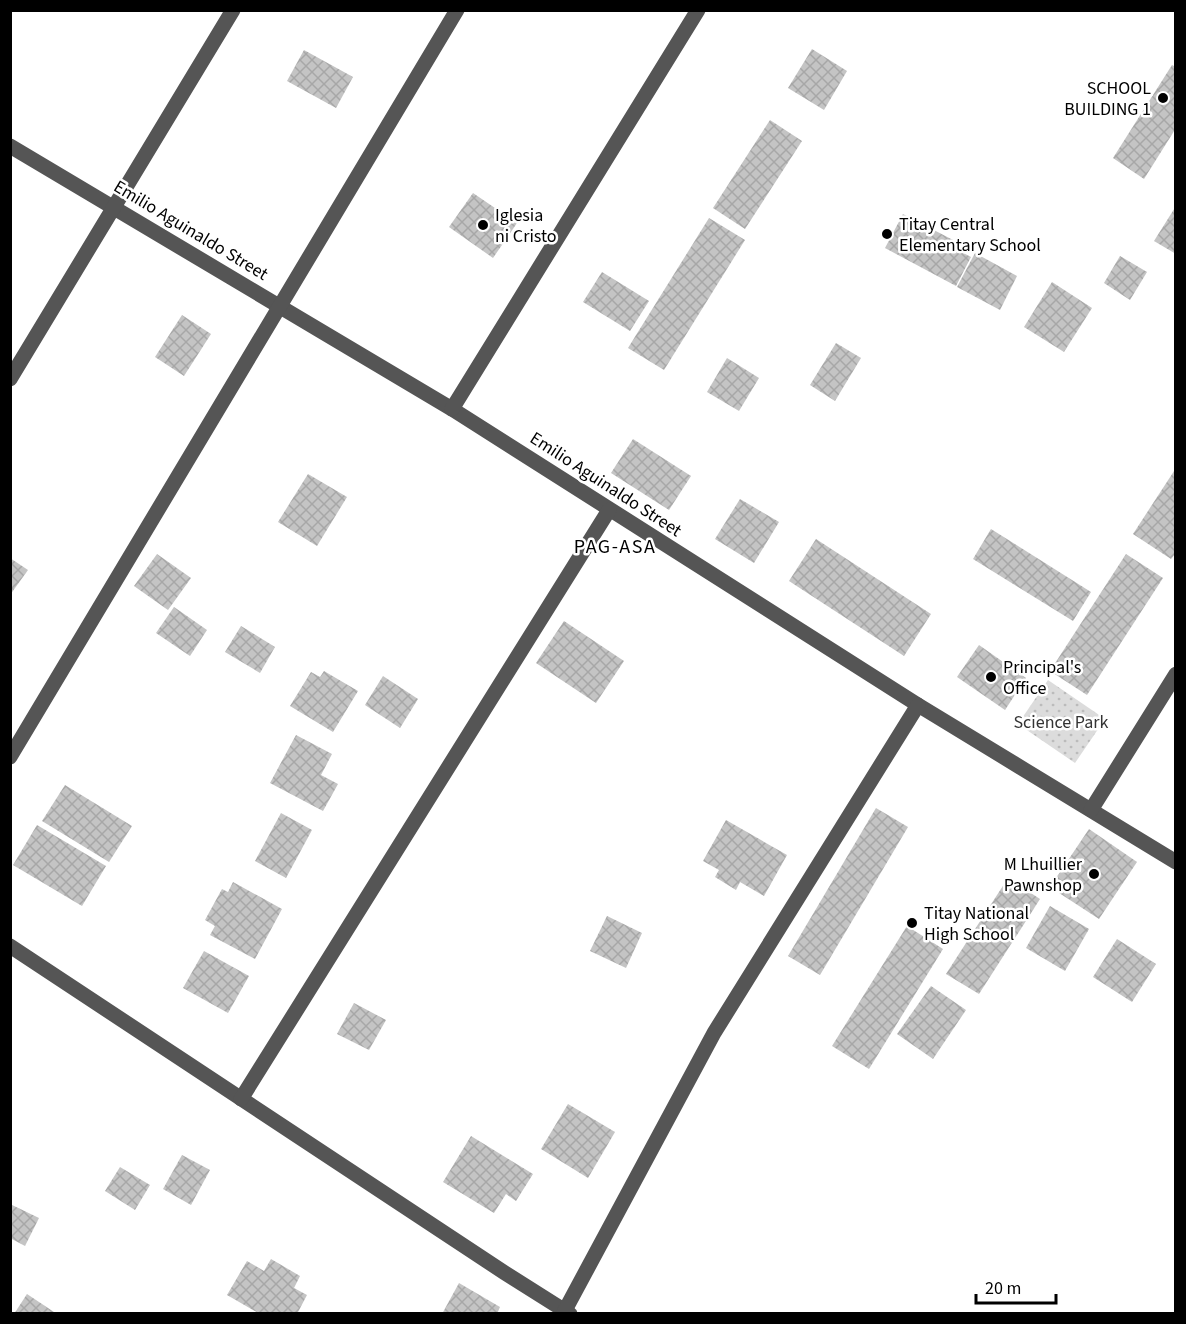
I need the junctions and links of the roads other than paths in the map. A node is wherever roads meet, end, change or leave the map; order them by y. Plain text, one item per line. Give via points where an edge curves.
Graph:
1 (233, 10) edge
2 (457, 10) edge
3 (698, 10) edge
4 (10, 146) edge
5 (115, 208) junction
6 (280, 306) junction
7 (10, 378) edge
8 (452, 409) junction
9 (609, 510) junction
10 (1176, 674) edge
11 (918, 705) junction
12 (10, 757) edge
13 (1091, 810) junction
14 (1176, 862) edge
15 (10, 946) edge
16 (241, 1099) junction
17 (566, 1313) edge

1 - 5 street
2 - 6 street
3 - 8 street
4 - 5 street, Emilio Aguinaldo Street
5 - 6 street, Emilio Aguinaldo Street
5 - 7 street
6 - 8 street, Emilio Aguinaldo Street
6 - 12 street
8 - 9 street, Emilio Aguinaldo Street
9 - 11 street, Emilio Aguinaldo Street
9 - 16 street
10 - 13 street
11 - 13 street, Emilio Aguinaldo Street
11 - 17 street via 714,1033
13 - 14 street, Emilio Aguinaldo Street
15 - 16 street
16 - 17 street

